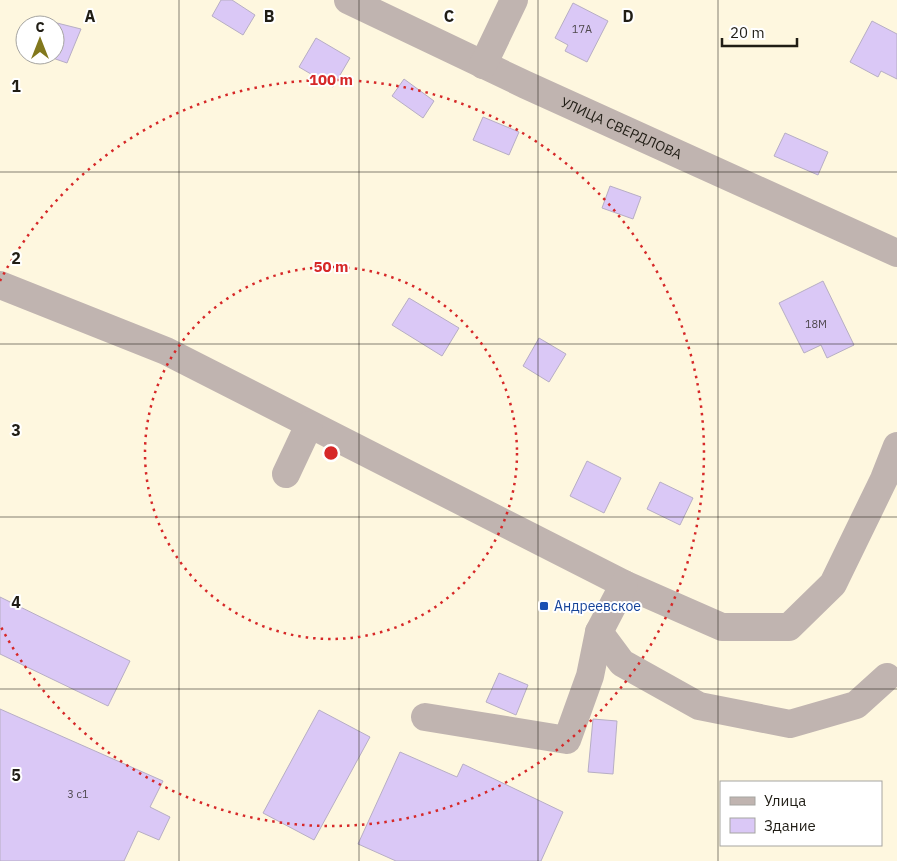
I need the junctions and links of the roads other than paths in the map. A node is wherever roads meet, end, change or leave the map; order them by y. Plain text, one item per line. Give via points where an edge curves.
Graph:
1 (348, 0) edge
2 (514, 0) edge
3 (483, 65) junction
4 (897, 253) edge
5 (0, 285) edge
6 (309, 425) junction
7 (897, 446) edge
8 (286, 474) dead end
9 (890, 482) edge
10 (624, 584) junction
11 (599, 632) junction
12 (887, 677) dead end
13 (425, 718) dead end

1 - 3 street, УЛИЦА СВЕРДЛОВА
2 - 3 street
3 - 4 street, УЛИЦА СВЕРДЛОВА
5 - 6 street via 166,351
6 - 8 street
6 - 10 street
7 - 9 street
9 - 10 street via 833,584 789,627 722,627
10 - 11 street
11 - 12 street via 622,663 700,706 790,724 856,705
11 - 13 street via 590,676 567,740

